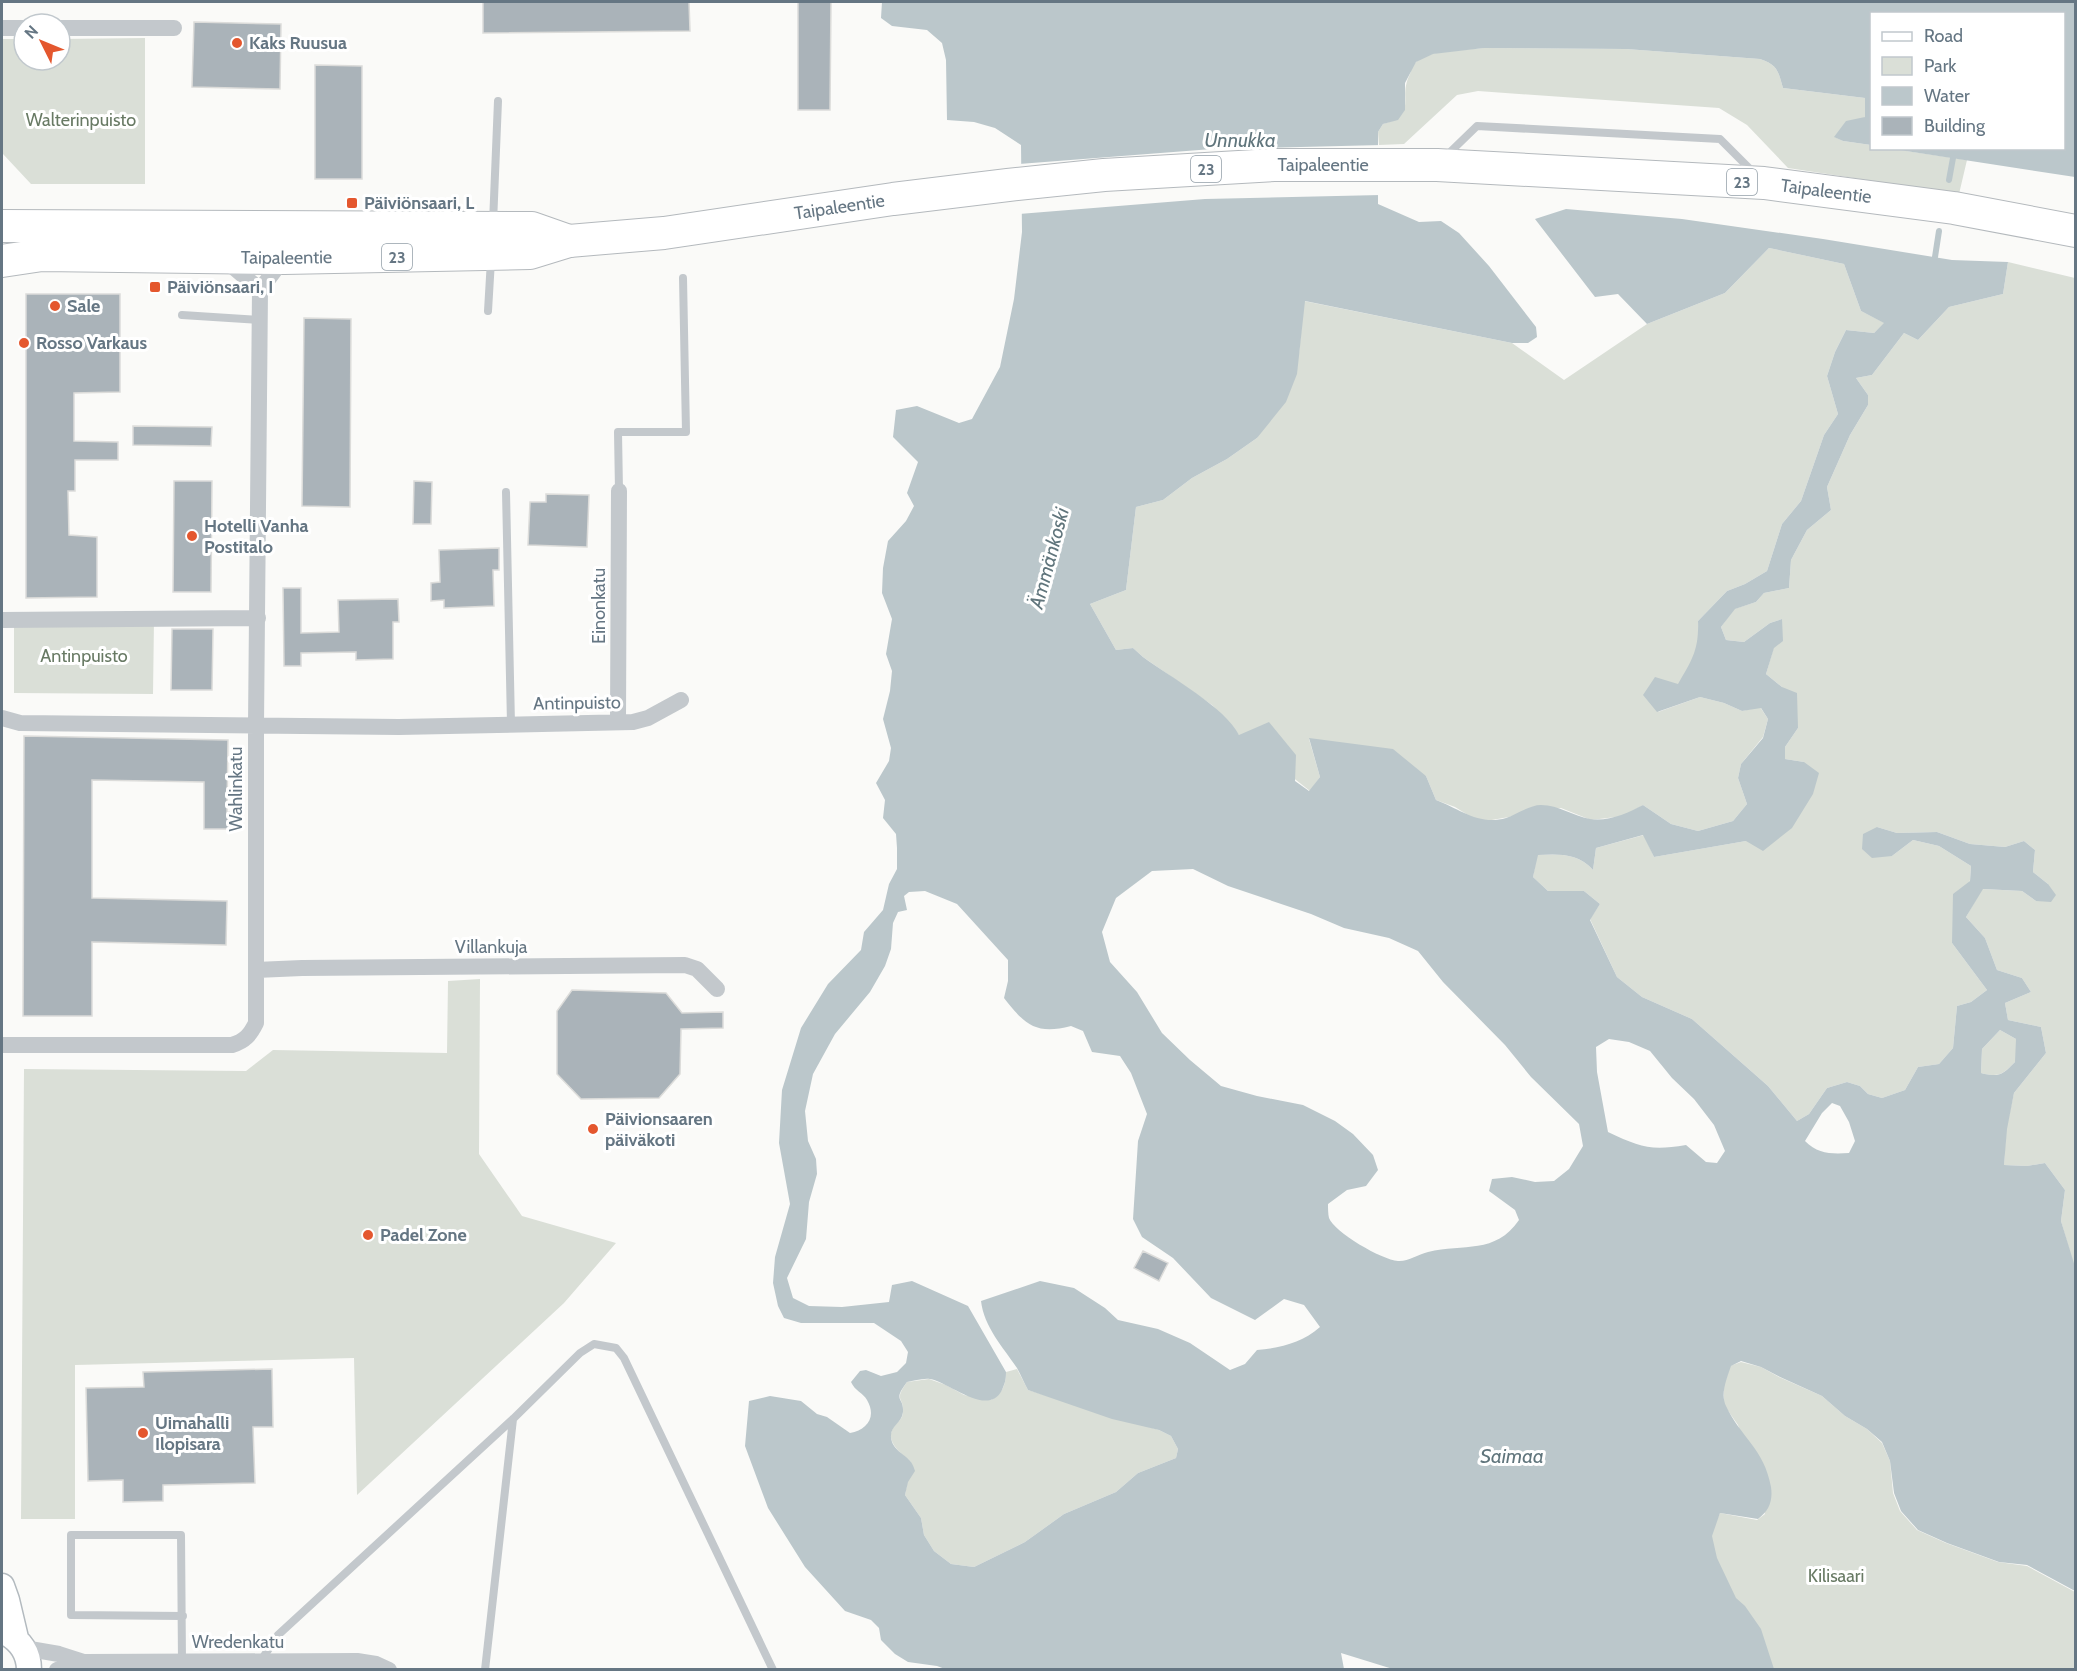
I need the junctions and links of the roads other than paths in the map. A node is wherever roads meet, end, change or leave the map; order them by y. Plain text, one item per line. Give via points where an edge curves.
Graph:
1 (72, 28) edge
2 (174, 28) dead end
3 (498, 101) dead end
4 (1437, 165) junction
5 (1764, 183) junction
6 (2, 226) edge
7 (2076, 231) edge
8 (492, 241) junction
9 (224, 258) junction
10 (284, 258) junction
11 (2, 261) edge
12 (682, 278) dead end
13 (260, 290) junction
14 (488, 311) dead end
15 (182, 315) dead end
16 (260, 320) junction
17 (619, 491) joint
18 (506, 492) dead end
19 (258, 618) junction
20 (2, 620) edge
21 (681, 700) dead end
22 (2, 718) edge
23 (618, 722) junction
24 (256, 724) junction
25 (511, 724) junction
26 (256, 970) junction
27 (717, 989) dead end
28 (2, 1045) edge
29 (513, 1419) junction
30 (2, 1586) edge
31 (183, 1616) junction
32 (18, 1647) edge
33 (85, 1662) junction
34 (182, 1662) junction
35 (259, 1662) junction
36 (57, 1670) edge
37 (389, 1670) edge
38 (485, 1670) edge
39 (773, 1670) edge

1 - 2 street
3 - 8 lane
4 - 5 highway, Taipaleentie / 23
4 - 5 lane via 1477,126 1720,139
4 - 8 highway, Taipaleentie / 23 via 1274,165 1104,175 893,199 664,233 569,241 530,253
5 - 7 highway, Taipaleentie / 23 via 1954,208
6 - 8 highway, Taipaleentie / 23
8 - 10 highway, Taipaleentie / 23
8 - 14 lane
9 - 10 highway, Taipaleentie / 23
9 - 11 highway, Taipaleentie / 23 via 42,255
9 - 13 street
10 - 13 street
12 - 17 lane via 686,432 618,432
13 - 16 street, Wahlinkatu
15 - 16 lane
16 - 19 street, Wahlinkatu
17 - 23 street, Einonkatu
18 - 25 lane
19 - 20 street
19 - 24 street, Wahlinkatu
21 - 23 street, Antinpuisto via 648,718
22 - 24 street, Antinpuisto via 20,723
23 - 25 street, Antinpuisto
24 - 25 street, Antinpuisto
24 - 26 street, Wahlinkatu
26 - 27 street, Villankuja via 685,965 697,969
26 - 28 street, Wahlinkatu via 256,1023 243,1042
29 - 35 lane via 278,1635
29 - 38 lane
29 - 39 lane via 585,1348 594,1344 620,1351
30 - 32 street
31 - 31 lane via 182,1536 72,1535 71,1615
31 - 34 lane
32 - 33 street, Wredenkatu
33 - 34 street, Wredenkatu
33 - 36 street, Wredenkatu
34 - 35 street, Wredenkatu
35 - 37 street, Wredenkatu via 357,1661

